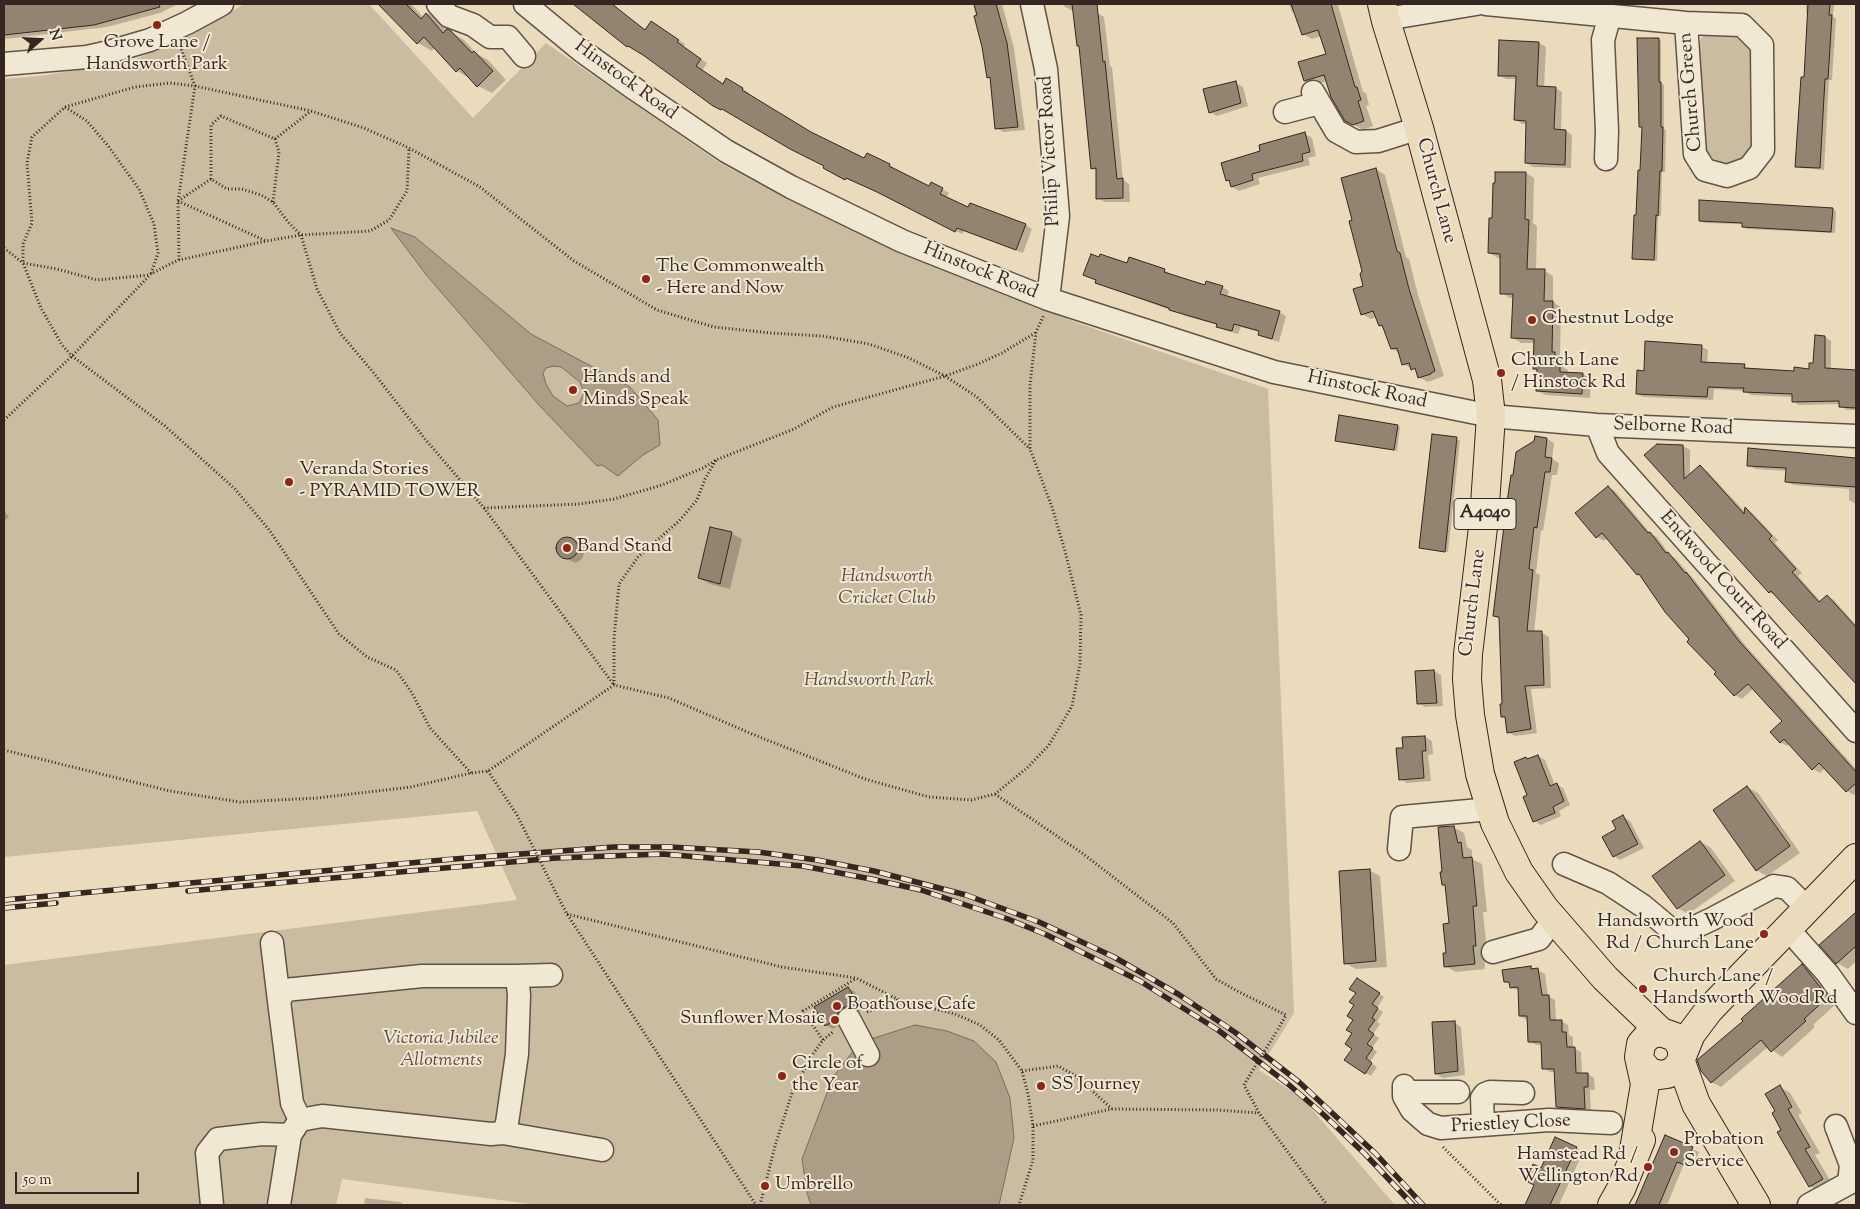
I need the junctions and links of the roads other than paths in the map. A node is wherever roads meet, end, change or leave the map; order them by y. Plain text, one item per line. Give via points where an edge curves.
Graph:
1 (222, 4) edge
2 (438, 4) edge
3 (1032, 4) edge
4 (1476, 4) edge
5 (1486, 4) edge
6 (529, 7) edge
7 (1384, 13) edge
8 (1610, 16) junction
9 (1686, 23) junction
10 (508, 37) junction
11 (524, 56) dead end
12 (4, 64) edge
13 (1285, 112) dead end
14 (1418, 128) junction
15 (1606, 159) dead end
16 (1048, 299) junction
17 (1491, 416) junction
18 (1597, 424) junction
19 (1856, 436) edge
20 (1856, 731) edge
21 (1491, 809) junction
22 (1399, 849) dead end
23 (1856, 858) edge
24 (1564, 864) dead end
25 (1808, 909) junction
26 (1554, 919) junction
27 (1788, 929) junction
28 (272, 943) dead end
29 (1493, 952) dead end
30 (551, 975) dead end
31 (517, 976) junction
32 (279, 1001) junction
33 (1856, 1013) edge
34 (849, 1019) road end
35 (1662, 1052) junction
36 (868, 1055) dead end
37 (1458, 1092) dead end
38 (1523, 1093) dead end
39 (1611, 1123) dead end
40 (1483, 1125) junction
41 (1836, 1126) dead end
42 (295, 1128) junction
43 (503, 1133) junction
44 (602, 1150) dead end
45 (212, 1205) edge
46 (279, 1205) edge
47 (1612, 1205) edge
48 (1756, 1205) edge
49 (1809, 1205) edge

1 - 12 street via 150,40 102,54
2 - 10 street via 449,16 473,25 490,37
3 - 16 street, Philip Victor Road via 1046,70 1058,216
4 - 7 street via 1398,17
5 - 8 street, Church Green
6 - 10 street
6 - 16 street, Hinstock Road via 634,90 726,152 902,241
7 - 14 main road, Church Lane / A4040
8 - 9 street, Church Green
8 - 15 street via 1603,40 1608,131
9 - 9 street, Church Green via 1742,25 1762,45 1763,150 1749,168 1727,176 1705,170 1695,154
10 - 11 street
13 - 14 street via 1316,98 1336,131 1356,142 1378,141
14 - 17 main road, Church Lane / A4040 via 1486,380
16 - 17 street, Hinstock Road via 1274,372
17 - 18 street, Selborne Road
17 - 21 main road, Church Lane / A4040 via 1467,679 1480,774
18 - 19 street, Selborne Road
18 - 20 street, Endwood Court Road via 1608,454
21 - 22 street via 1402,817
21 - 26 main road, Church Lane / A4040 via 1519,872
23 - 25 main road
24 - 25 street via 1608,883 1680,934 1774,886 1788,888
25 - 27 main road
26 - 29 street via 1539,939
26 - 35 main road, Church Lane / A4040 via 1618,992
27 - 33 street via 1828,974
27 - 35 main road via 1709,1010
28 - 32 street
30 - 31 street
31 - 32 street via 422,976 285,990
31 - 43 street via 517,1054
32 - 42 street
34 - 36 street
35 - 47 main road via 1654,1113
35 - 48 main road, A4040
37 - 40 street, Priestley Close via 1404,1089 1404,1096 1412,1110 1428,1124 1441,1128
38 - 40 street via 1485,1094 1482,1098
39 - 40 street, Priestley Close via 1549,1120
41 - 49 street via 1851,1165 1850,1183
42 - 43 street via 322,1116
42 - 45 street via 218,1139 206,1153
42 - 46 street
43 - 44 street

